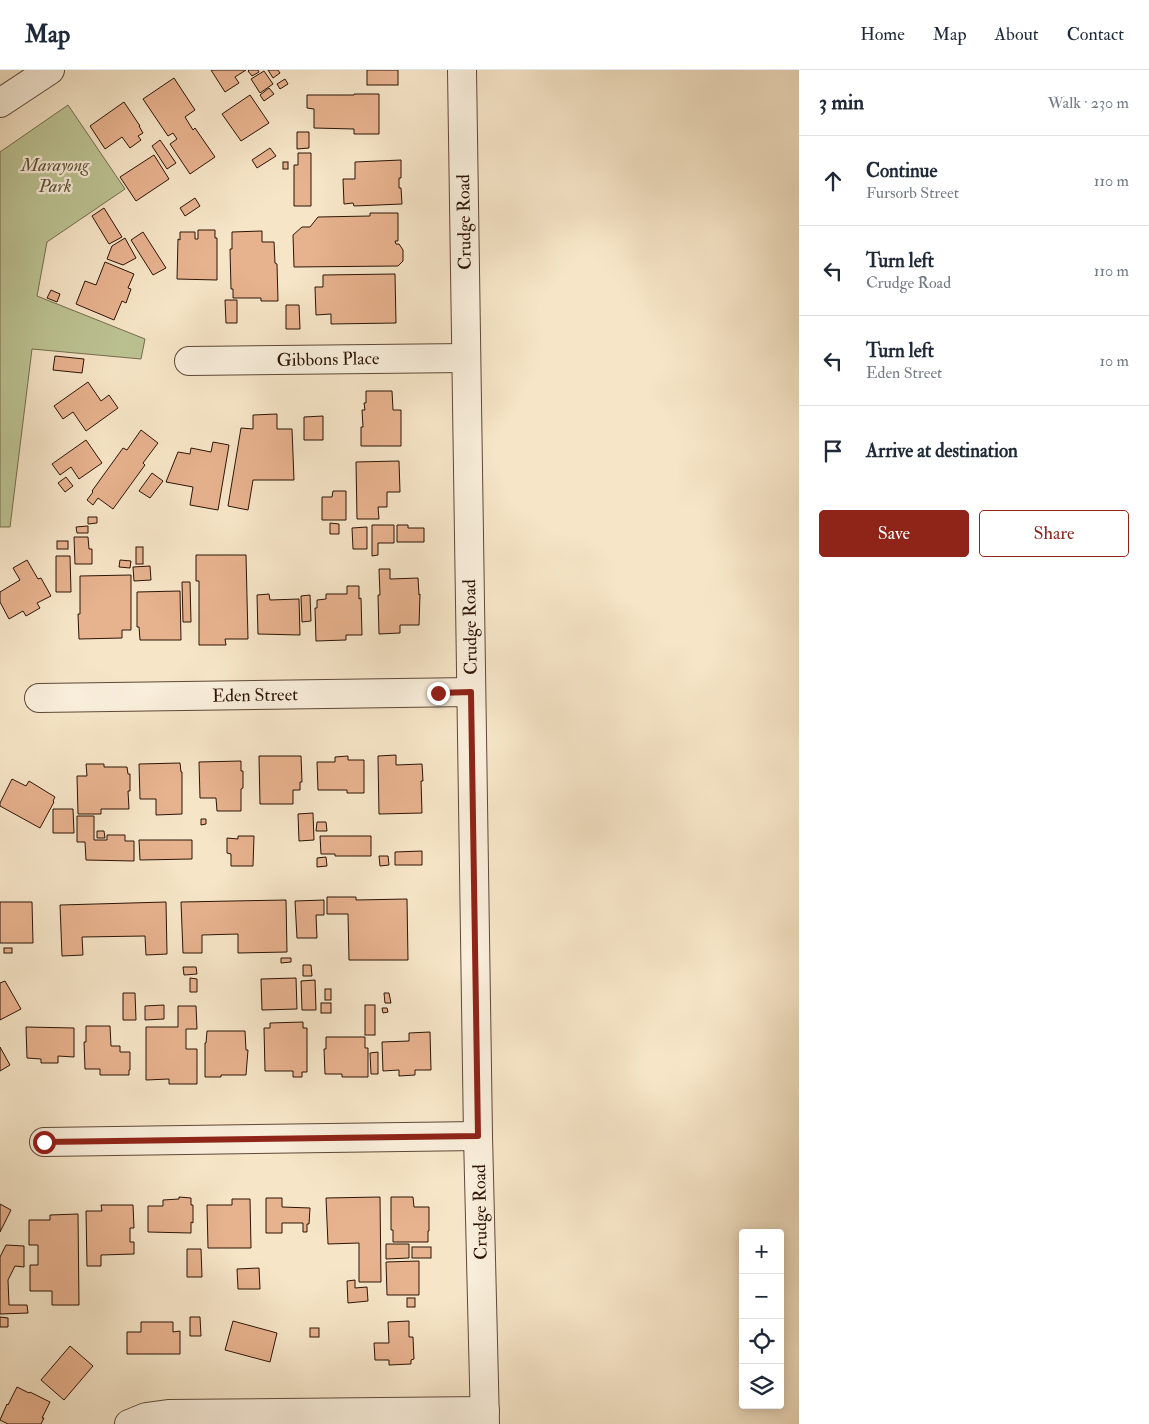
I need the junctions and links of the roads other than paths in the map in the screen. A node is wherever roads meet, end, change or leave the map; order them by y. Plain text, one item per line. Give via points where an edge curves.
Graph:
1 (50, 70) edge
2 (462, 70) edge
3 (0, 104) edge
4 (466, 358) junction
5 (189, 361) dead end
6 (471, 692) junction
7 (39, 698) dead end
8 (478, 1136) junction
9 (44, 1142) dead end
10 (485, 1417) edge
11 (130, 1424) edge

1 - 3 street
2 - 4 street, Crudge Road
4 - 5 street, Gibbons Place
4 - 6 street, Crudge Road
6 - 7 street, Eden Street
6 - 8 street, Crudge Road
8 - 9 street
8 - 10 street, Crudge Road
10 - 11 street via 168,1414 146,1417

